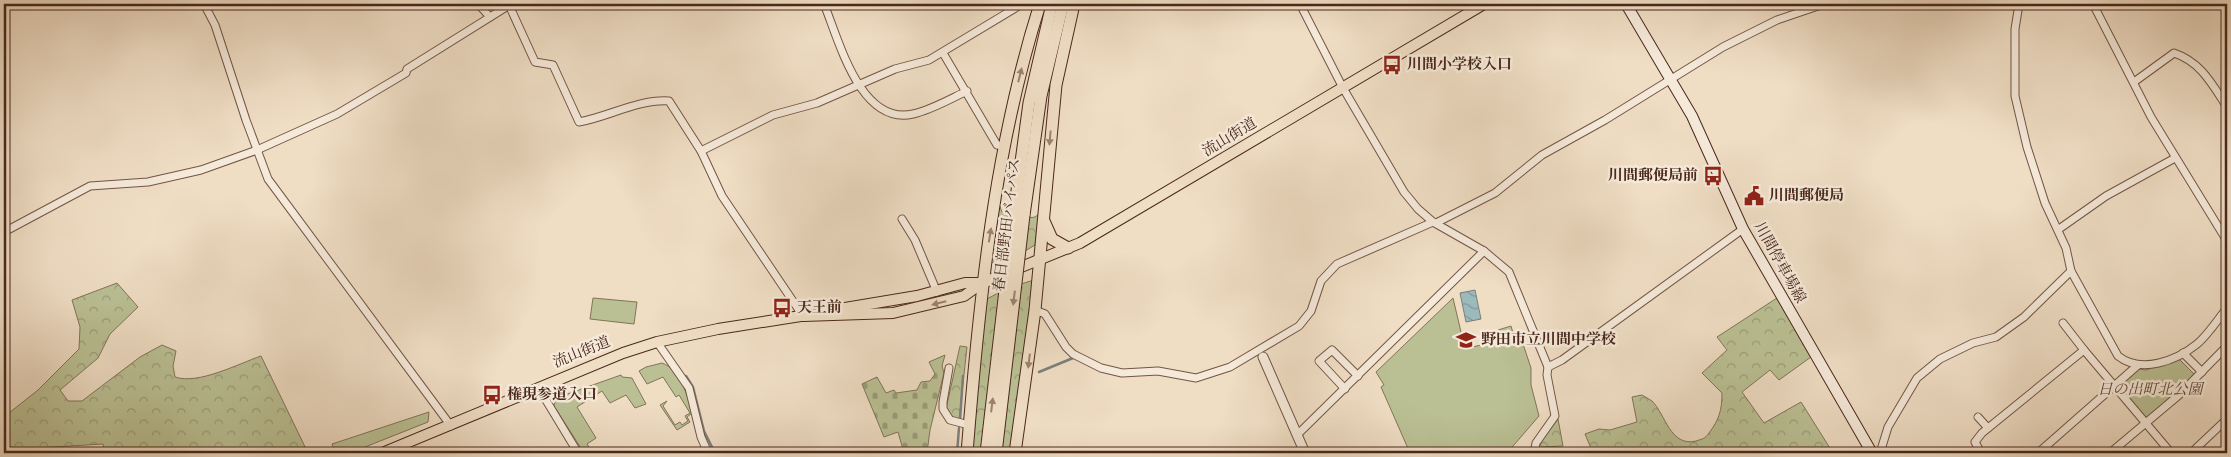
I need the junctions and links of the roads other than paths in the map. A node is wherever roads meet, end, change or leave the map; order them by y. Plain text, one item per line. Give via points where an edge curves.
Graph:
1 (204, 4) edge
2 (478, 4) edge
3 (510, 4) edge
4 (824, 4) edge
5 (1022, 4) edge
6 (1040, 4) edge
7 (1052, 4) edge
8 (1063, 4) edge
9 (1074, 4) edge
10 (1300, 4) edge
11 (1484, 4) edge
12 (1626, 4) edge
13 (1824, 4) edge
14 (2020, 4) edge
15 (2093, 4) edge
16 (490, 17) junction
17 (943, 53) junction
18 (1670, 79) junction
19 (2134, 82) junction
20 (859, 87) junction
21 (1343, 88) junction
22 (967, 92) junction
23 (2227, 106) edge
24 (1004, 146) junction
25 (257, 150) junction
26 (701, 151) junction
27 (2175, 158) junction
28 (1019, 214) junction
29 (902, 219) dead end
30 (1043, 220) junction
31 (1435, 222) junction
32 (1743, 229) junction
33 (2059, 229) junction
34 (4, 232) edge
35 (2227, 241) edge
36 (1068, 248) junction
37 (1484, 251) junction
38 (1040, 260) junction
39 (2071, 271) junction
40 (982, 283) junction
41 (936, 292) junction
42 (2227, 308) edge
43 (1035, 310) junction
44 (803, 316) junction
45 (2063, 323) dead end
46 (657, 342) junction
47 (2227, 346) edge
48 (2084, 350) junction
49 (2183, 353) junction
50 (1263, 357) dead end
51 (2138, 365) junction
52 (1548, 367) junction
53 (949, 368) dead end
54 (2202, 372) junction
55 (1358, 376) junction
56 (538, 387) junction
57 (2115, 387) junction
58 (1345, 389) junction
59 (1978, 417) dead end
60 (2227, 419) edge
61 (2145, 424) junction
62 (969, 425) junction
63 (451, 426) junction
64 (1988, 428) junction
65 (1297, 435) junction
66 (382, 453) edge
67 (578, 453) edge
68 (708, 453) edge
69 (967, 453) edge
70 (986, 453) edge
71 (996, 453) edge
72 (1015, 453) edge
73 (1305, 453) edge
74 (1534, 453) edge
75 (1544, 453) edge
76 (1566, 453) edge
77 (1872, 453) edge
78 (1880, 453) edge
79 (1981, 453) edge
80 (2038, 453) edge
81 (2110, 453) edge
82 (2171, 453) edge
83 (2191, 453) edge

1 - 25 street via 215,25
2 - 16 street
3 - 16 street
3 - 26 street via 535,62 553,65 579,122 661,100 669,101
4 - 20 street
5 - 17 street
24 -> 6 highway
7 - 28 highway, 春日部野田バイパス via 1029,103
8 - 28 highway, 春日部野田バイパス via 1041,96
9 -> 30 highway via 1056,85
10 - 21 street
11 - 21 main road, 流山街道
12 - 18 main road, 川間停車場線
13 - 18 street via 1750,32
14 - 33 street via 2014,29 2015,96 2045,203
15 - 19 street
16 - 25 street via 337,114
17 - 20 street via 896,69
17 - 22 street
18 - 31 street via 1542,155 1495,193
18 - 32 main road, 川間停車場線 via 1692,116
19 - 23 street via 2174,53 2198,65
19 - 27 street
20 - 22 street via 875,106 898,115 913,114
20 - 26 street via 773,115
21 - 31 street via 1404,192
21 - 36 main road, 流山街道 via 1101,233
22 - 24 street via 997,145
40 -> 24 highway
25 - 34 street via 201,170 148,182 90,186
25 - 63 street via 268,179
26 - 44 street via 722,196
27 - 33 street via 2106,196
27 - 35 street
70 -> 28 highway, 春日部野田バイパス, bridge
28 -> 71 highway, 春日部野田バイパス, bridge
29 - 41 street via 915,240
30 - 36 highway via 1052,239
30 - 38 highway
31 - 37 street
31 - 43 street via 1337,264 1321,280 1311,311 1299,326 1230,367 1196,378 1158,371 1122,373 1101,368 1066,347 1045,314
32 - 52 street
32 - 77 main road, 川間停車場線
33 - 39 street
36 - 38 main road, 流山街道
37 - 52 street via 1509,272
37 - 55 street
38 - 40 main road, 流山街道
38 - 43 highway
39 - 51 street via 2118,356 2128,364
39 - 78 street via 2024,317 1996,337 1973,343 1940,359 1917,378 1888,427
40 - 41 main road, 流山街道 via 965,283
40 -> 44 main road, 流山街道 via 964,296 903,311
40 - 62 highway
41 - 44 main road, 流山街道
42 - 49 street via 2198,343
43 -> 72 highway
44 - 46 main road, 流山街道
45 - 48 street
46 - 56 main road, 流山街道
46 - 68 street via 689,388
47 - 54 street
48 - 57 street
48 - 64 street
49 - 51 street via 2156,363
49 - 54 street
50 - 65 street
51 - 57 street
52 - 74 street via 1555,416 1536,443
53 - 62 street via 943,409 950,420
54 - 61 street
55 - 58 street
55 - 58 street via 1332,350 1319,360
56 - 63 main road, 流山街道
56 - 67 street
57 - 61 street
57 - 80 street
58 - 65 street
59 - 64 street
60 - 83 street
61 - 81 street
61 - 82 street
62 - 69 highway
63 - 66 main road, 流山街道
64 - 79 street via 1975,442
65 - 73 street
75 - 76 street

